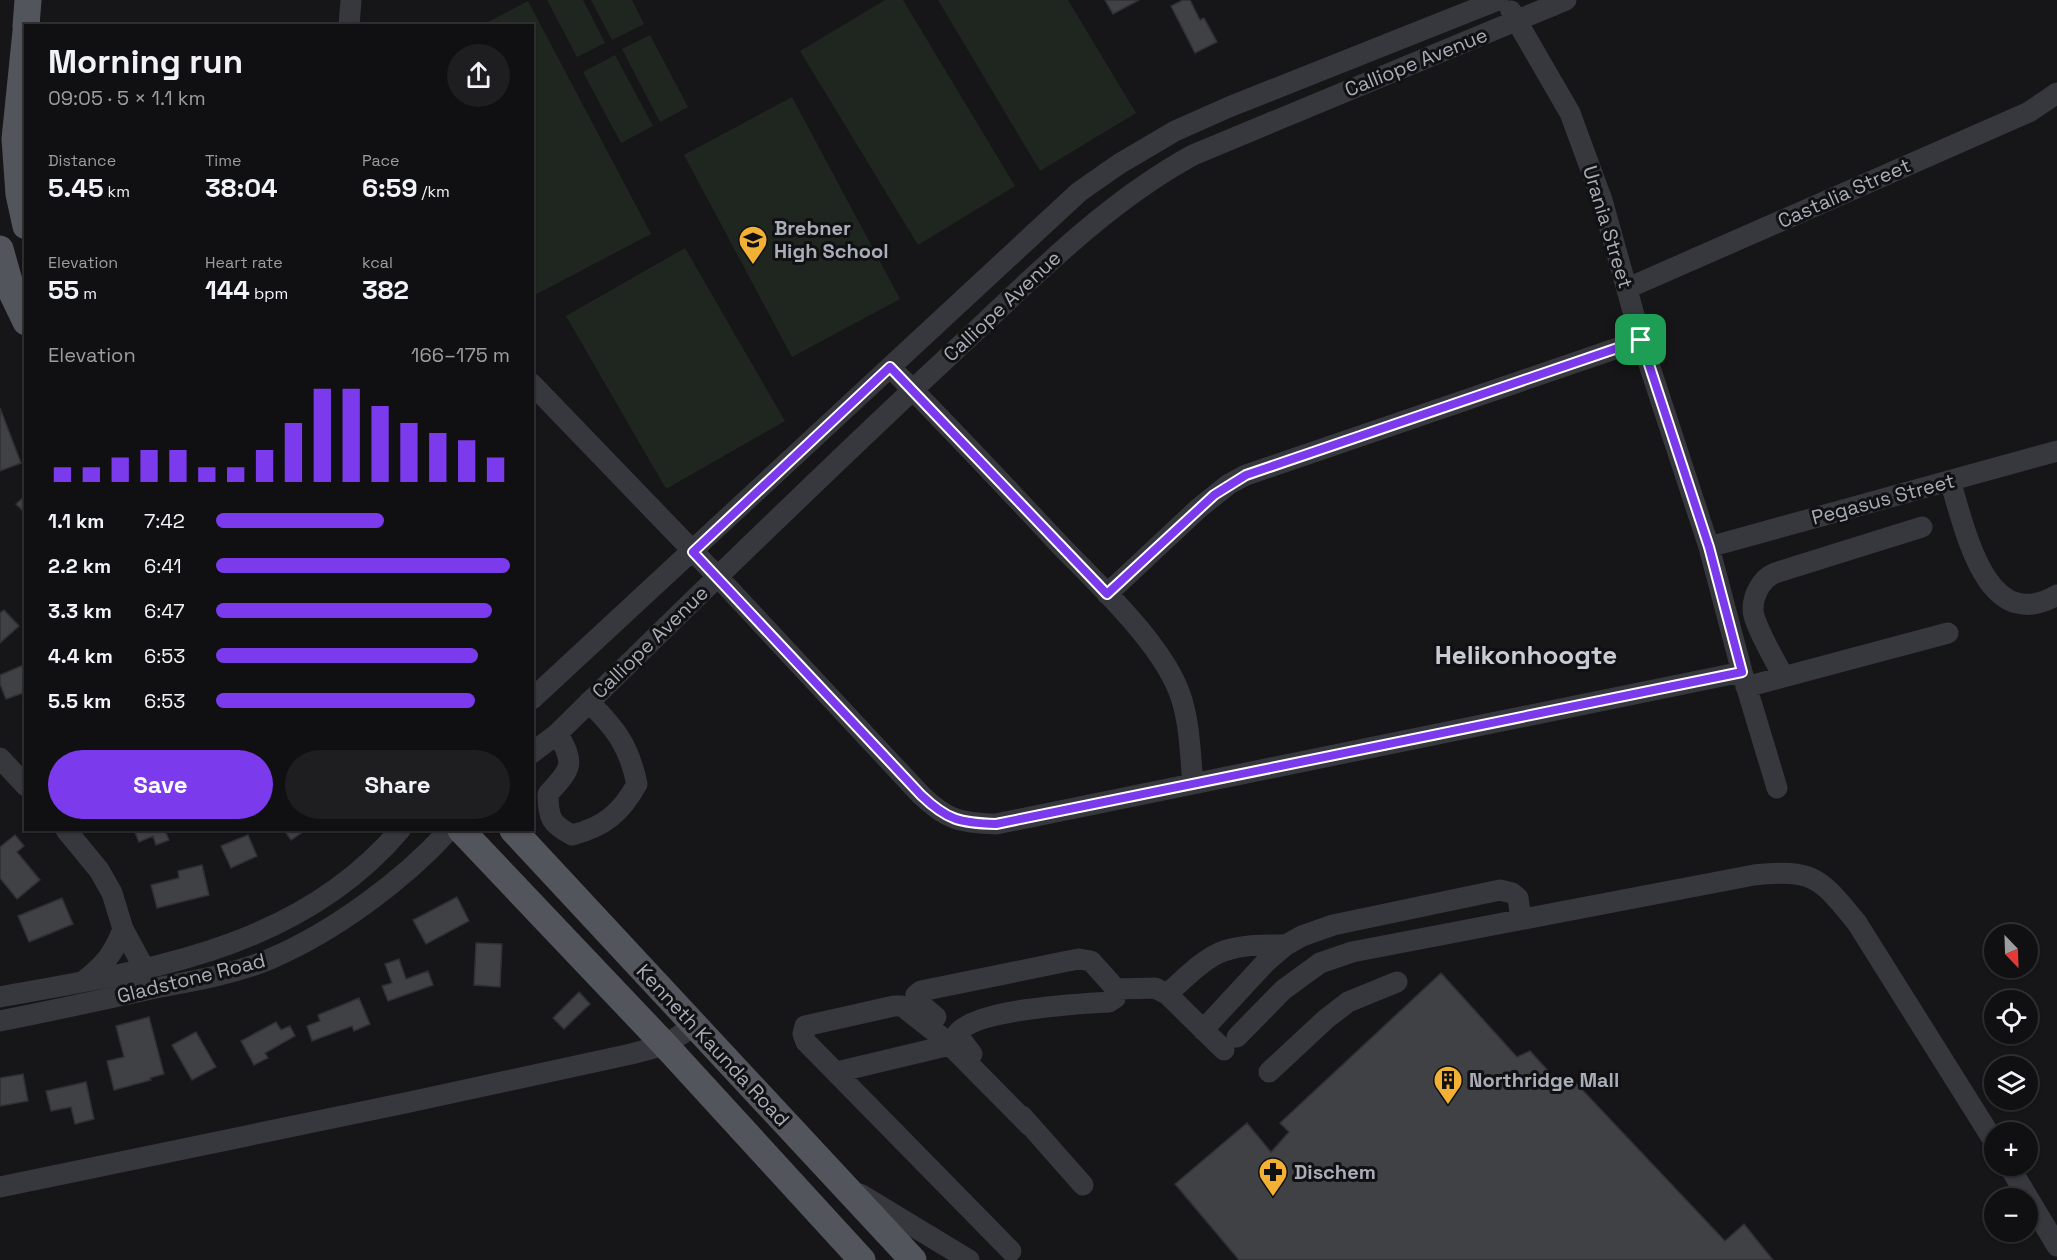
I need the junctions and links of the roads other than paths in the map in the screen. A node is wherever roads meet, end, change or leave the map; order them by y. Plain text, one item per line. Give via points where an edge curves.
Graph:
1 (28, 0) edge
2 (351, 0) edge
3 (1498, 0) edge
4 (1505, 0) edge
5 (1566, 0) edge
6 (1517, 21) junction
7 (26, 24) edge
8 (349, 24) edge
9 (24, 51) edge
10 (2057, 93) edge
11 (24, 217) edge
12 (0, 249) edge
13 (1628, 288) junction
14 (24, 318) edge
15 (1641, 340) junction
16 (890, 367) junction
17 (534, 386) edge
18 (913, 390) junction
19 (2057, 451) edge
20 (1950, 481) junction
21 (1922, 527) dead end
22 (1709, 547) junction
23 (693, 552) junction
24 (717, 576) junction
25 (1107, 594) junction
26 (2057, 595) edge
27 (1948, 633) dead end
28 (1783, 676) junction
29 (1744, 679) junction
30 (534, 697) edge
31 (589, 702) junction
32 (558, 733) junction
33 (534, 751) edge
34 (0, 758) edge
35 (1193, 783) junction
36 (24, 784) edge
37 (1777, 788) dead end
38 (67, 831) edge
39 (399, 831) edge
40 (448, 831) edge
41 (462, 831) edge
42 (514, 831) edge
43 (1521, 919) junction
44 (123, 929) junction
45 (1286, 945) junction
46 (144, 968) junction
47 (84, 981) junction
48 (1397, 982) dead end
49 (1116, 989) junction
50 (148, 990) junction
51 (1167, 994) junction
52 (0, 996) edge
53 (90, 1003) junction
54 (0, 1021) edge
55 (694, 1026) junction
56 (1203, 1029) junction
57 (952, 1038) junction
58 (665, 1045) junction
59 (837, 1072) junction
60 (1269, 1072) dead end
61 (1984, 1125) edge
62 (2015, 1176) edge
63 (841, 1183) junction
64 (1083, 1185) dead end
65 (0, 1187) edge
66 (2057, 1246) edge
67 (1011, 1251) dead end
68 (862, 1260) edge
69 (914, 1260) edge
70 (969, 1260) edge

1 - 7 main road
2 - 8 street
3 - 16 street, Calliope Avenue via 1175,130 1079,192
4 - 6 street, Urania Street
5 - 6 street, Calliope Avenue
6 - 13 street, Urania Street via 1570,113 1602,200
6 - 18 street, Calliope Avenue via 1228,140 1163,171 1082,232
9 - 11 main road via 15,139
10 - 13 street, Castalia Street via 2029,112
12 - 14 main road
13 - 15 street, Urania Street
15 - 22 street, Urania Street
15 - 25 street via 1246,475 1206,501
16 - 18 street
16 - 23 street, Calliope Avenue
17 - 23 street
18 - 24 street, Calliope Avenue
18 - 25 street
19 - 20 street, Pegasus Street
20 - 22 street, Pegasus Street
20 - 26 street via 1983,576 2013,601 2032,605
21 - 28 street via 1775,573 1764,580 1756,595 1754,615
22 - 29 street, Urania Street
23 - 24 street
23 - 30 street, Calliope Avenue
24 - 31 street, Calliope Avenue
24 - 35 street via 921,795 950,818 996,824
25 - 35 street via 1151,644 1178,690 1189,736
27 - 28 street
28 - 29 street
29 - 35 street
29 - 37 street, Urania Street
31 - 32 street, Calliope Avenue
31 - 32 street via 624,743 637,784 615,815 590,831 572,835 556,827 548,812 548,794 568,770 569,754
32 - 33 street, Calliope Avenue
34 - 36 street
38 - 44 street via 99,870 112,893
39 - 46 street, Gladstone Road via 356,875 300,913 219,947
40 - 50 street, Gladstone Road via 388,885 320,934 269,959 215,976
41 - 58 main road, Kenneth Kaunda Road
42 - 55 main road, Kenneth Kaunda Road
43 - 45 street via 1518,898 1500,890 1332,925
43 - 56 street via 1352,952 1320,963 1283,990 1231,1043
43 - 61 street via 1754,875 1796,873 1810,877 1834,895 1857,923
44 - 46 street
44 - 47 street via 109,958
45 - 51 street via 1249,945 1222,951
45 - 56 street
46 - 47 street, Gladstone Road
46 - 50 street
47 - 52 street, Gladstone Road
47 - 53 street
48 - 60 street via 1348,1002
49 - 51 street via 1155,988
49 - 57 street via 1109,1002 1026,1009 978,1022
49 - 57 street via 1091,961 1079,959 921,991 916,995 918,1002
50 - 53 street, Gladstone Road
51 - 56 street
53 - 54 street, Gladstone Road
55 - 58 street
55 - 63 main road, Kenneth Kaunda Road
57 - 59 street via 946,1046
57 - 59 street via 944,1039 902,1006 805,1026 806,1042
57 - 64 street
58 - 65 street
58 - 68 main road, Kenneth Kaunda Road
59 - 67 street
62 - 66 street
63 - 69 main road, Kenneth Kaunda Road
63 - 70 street

